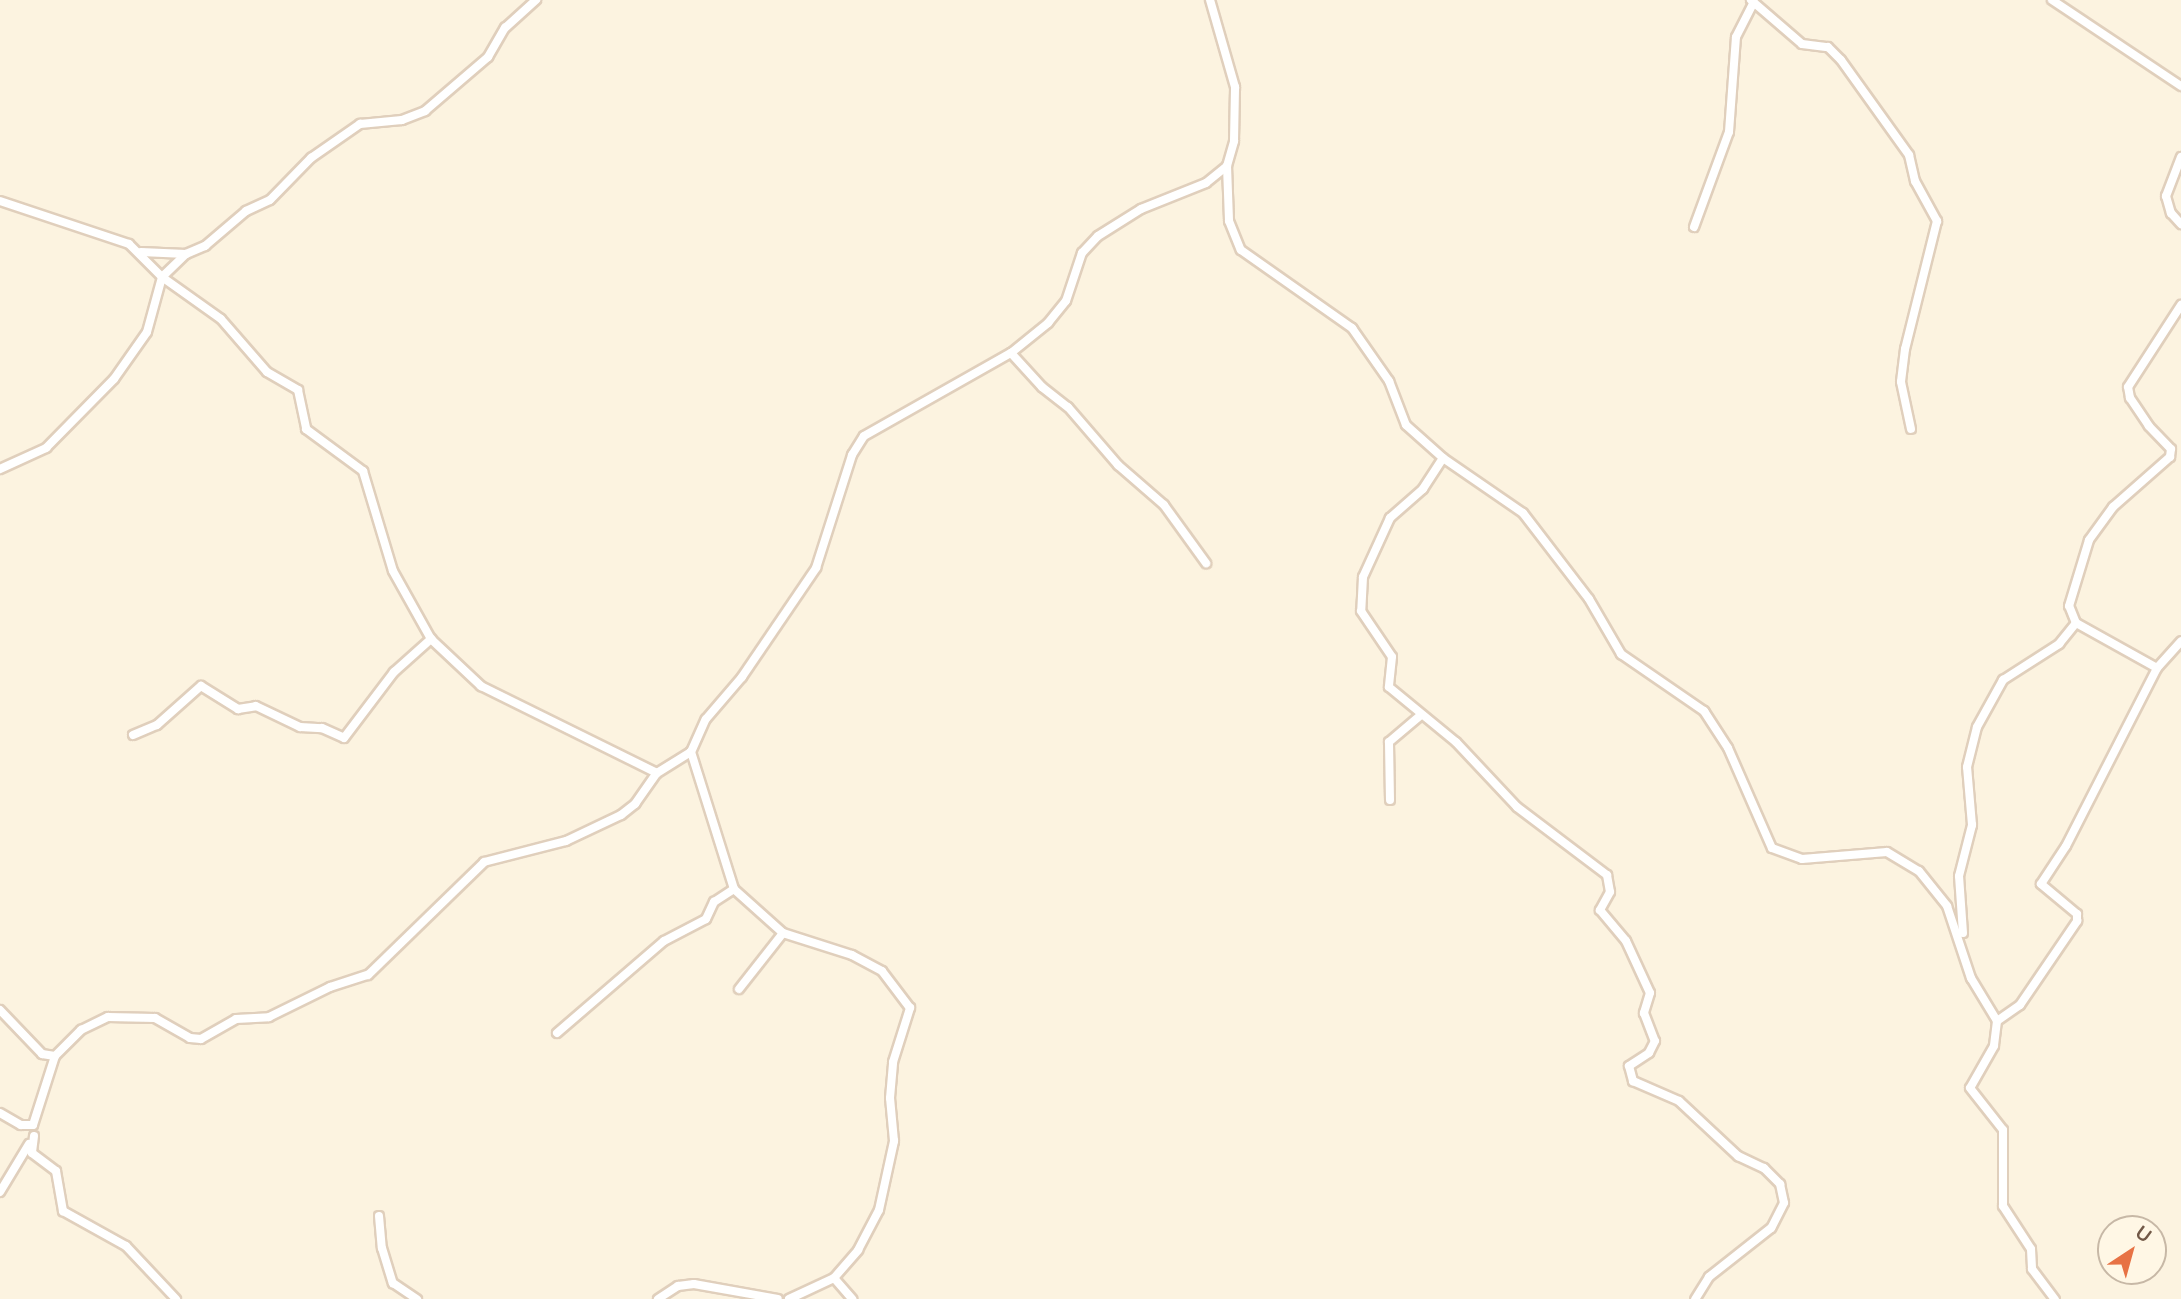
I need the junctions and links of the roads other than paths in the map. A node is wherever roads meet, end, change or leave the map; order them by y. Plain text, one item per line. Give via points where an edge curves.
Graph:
1 (536, 0) edge
2 (1210, 0) edge
3 (2052, 0) edge
4 (1752, 1) edge
5 (2181, 86) edge
6 (2181, 157) edge
7 (1227, 166) junction
8 (0, 201) edge
9 (2181, 225) edge
10 (1694, 227) dead end
11 (142, 252) junction
12 (186, 254) junction
13 (162, 277) junction
14 (2181, 305) edge
15 (1011, 353) junction
16 (1911, 429) dead end
17 (1443, 458) junction
18 (0, 469) edge
19 (1206, 563) dead end
20 (2076, 623) junction
21 (431, 639) junction
22 (2181, 641) edge
23 (2157, 668) junction
24 (1421, 715) junction
25 (133, 735) dead end
26 (691, 752) junction
27 (657, 773) junction
28 (1390, 800) dead end
29 (734, 889) junction
30 (783, 933) junction
31 (1962, 945) junction
32 (739, 989) dead end
33 (0, 1010) edge
34 (1997, 1021) junction
35 (557, 1033) dead end
36 (55, 1056) junction
37 (0, 1113) edge
38 (30, 1126) junction
39 (34, 1136) junction
40 (0, 1192) edge
41 (379, 1216) dead end
42 (834, 1278) junction
43 (414, 1298) edge
44 (176, 1299) edge
45 (658, 1299) edge
46 (778, 1299) edge
47 (789, 1299) edge
48 (852, 1299) edge
49 (1695, 1299) edge
50 (2056, 1299) edge

1 - 12 street via 505,28 488,57 425,111 402,120 360,124 311,158 270,200 246,211 205,246
2 - 7 street via 1235,87 1234,141
3 - 5 street via 2090,30
4 - 10 street via 1736,37 1729,132
4 - 16 street via 1802,44 1828,47 1842,60 1909,155 1914,181 1937,221 1905,349 1902,382
6 - 9 street via 2166,196
7 - 15 street via 1206,183 1141,209 1098,236 1082,253 1059,310
7 - 17 street via 1229,221 1241,250 1352,328 1389,381 1406,425
8 - 11 street via 124,241
11 - 12 street
11 - 13 street
12 - 13 street
13 - 18 street via 147,332 114,379 46,448
13 - 21 street via 201,302 267,372 298,390 300,419 306,429 363,471 393,571
14 - 20 street via 2129,387 2130,398 2168,445 2170,457 2113,507 2083,551 2069,606
15 - 19 street via 1068,407 1118,465 1164,505
15 - 26 street via 864,436 852,455 816,568 742,677 706,719
17 - 24 street via 1423,489 1390,518 1362,583 1361,611 1392,657 1387,685
17 - 31 street via 1485,483 1535,526 1590,599 1620,654 1704,711 1728,748 1772,848 1802,859 1887,852 1903,858 1947,906
20 - 23 street
20 - 31 street via 2059,644 2003,680 1977,727 1967,767 1972,825 1959,876
21 - 25 street via 394,672 344,738 323,728 300,727 256,706 236,709 201,685 157,725
21 - 27 street via 481,686
22 - 23 street
23 - 34 street via 2066,846 2041,884 2077,914 2077,921 2044,975 2014,1011
24 - 28 street via 1389,742
24 - 49 street via 1470,756 1517,807 1606,875 1610,892 1600,910 1626,941 1650,993 1644,1013 1656,1041 1649,1053 1629,1066 1633,1081 1686,1106 1738,1156 1769,1172 1783,1191 1783,1210 1772,1228 1709,1277
26 - 27 street
26 - 29 street
27 - 36 street via 621,815 566,841 484,862 416,923 379,968 355,982 330,987 269,1017 236,1019 201,1039 190,1038 155,1018 108,1017 81,1030
29 - 30 street
29 - 35 street via 714,902 706,919 664,940
30 - 32 street
30 - 42 street via 868,962 893,981 910,1008 893,1062 894,1141 884,1196 858,1250
31 - 34 street via 1971,978
33 - 36 street via 42,1054
34 - 50 street via 1994,1046 1970,1088 2003,1130 2004,1211 2031,1249 2032,1269
36 - 38 street via 37,1118
37 - 38 street
38 - 39 street
39 - 40 street
39 - 44 street via 32,1153 57,1171 63,1211 126,1246
41 - 43 street via 382,1248 393,1283
42 - 47 street
42 - 48 street
45 - 46 street via 678,1286 694,1284

